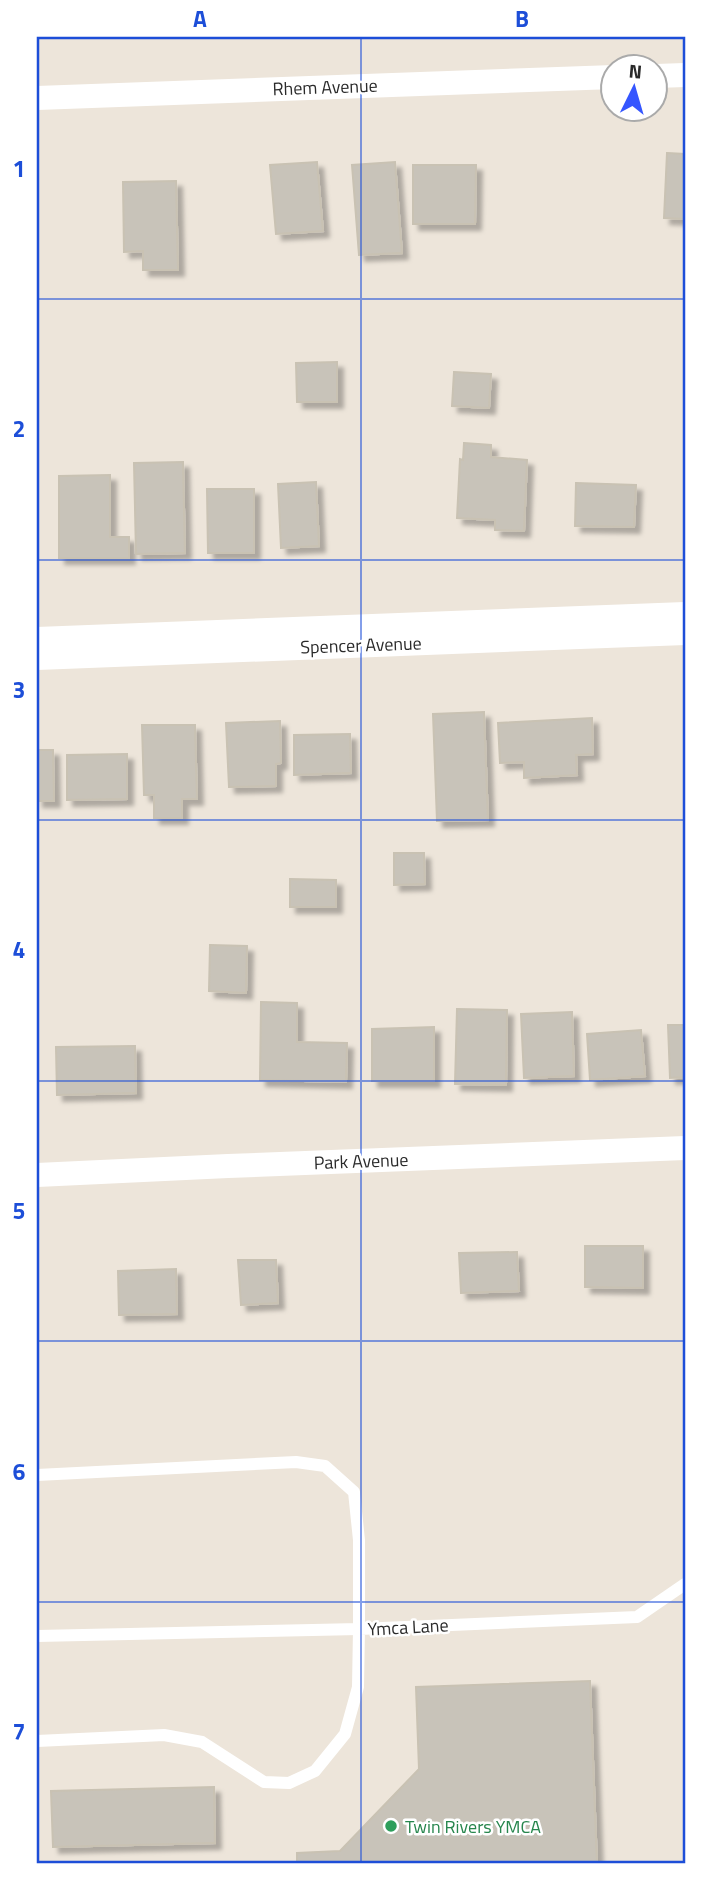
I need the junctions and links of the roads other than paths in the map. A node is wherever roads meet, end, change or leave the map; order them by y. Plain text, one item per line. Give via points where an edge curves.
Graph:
1 (600, 77) edge
2 (37, 97) edge
3 (685, 614) edge
4 (685, 633) edge
5 (37, 639) edge
6 (37, 658) edge
7 (685, 1148) edge
8 (37, 1175) edge
9 (37, 1475) edge
10 (685, 1584) edge
11 (359, 1629) junction
12 (37, 1636) edge
13 (37, 1741) edge

1 - 2 street, Rhem Avenue
3 - 5 street, Spencer Avenue
4 - 6 street, Spencer Avenue
7 - 8 street, Park Avenue
9 - 11 lane via 296,1462 325,1466 354,1492
10 - 11 lane, Ymca Lane via 636,1616
11 - 12 lane
11 - 13 lane, Ymca Lane via 358,1687 345,1734 315,1771 289,1783 264,1782 202,1742 164,1735

